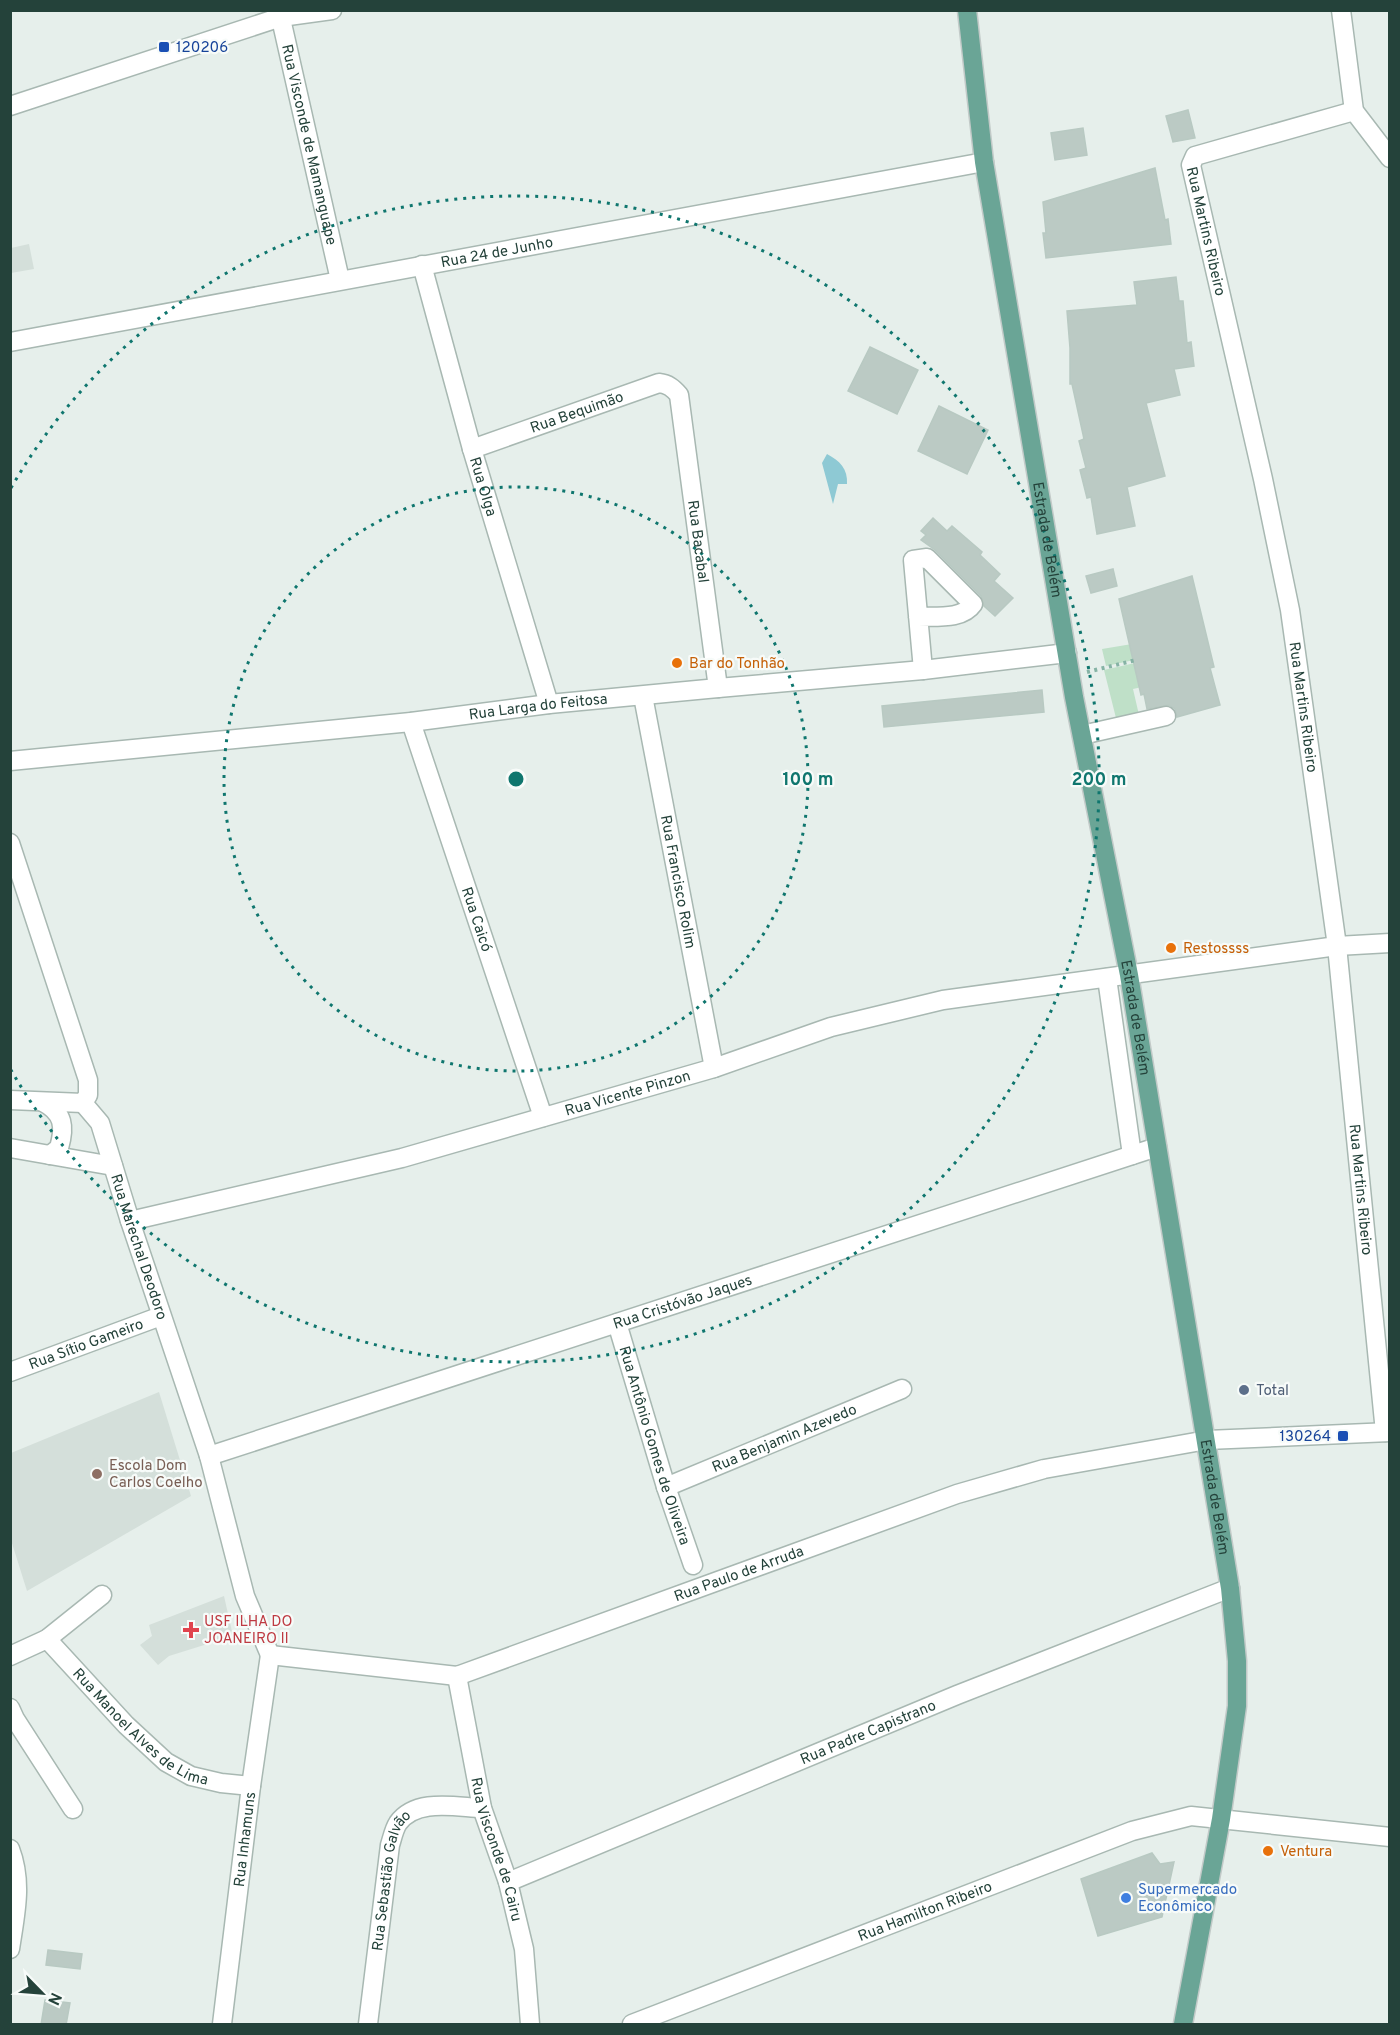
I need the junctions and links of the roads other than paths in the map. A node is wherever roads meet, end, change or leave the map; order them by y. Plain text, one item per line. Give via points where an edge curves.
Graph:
1 (332, 10) edge
2 (967, 10) edge
3 (1341, 10) edge
4 (280, 14) edge
5 (10, 106) edge
6 (1354, 111) junction
7 (1384, 151) edge
8 (984, 162) junction
9 (423, 265) junction
10 (340, 280) junction
11 (10, 342) edge
12 (679, 395) joint
13 (472, 449) junction
14 (918, 617) dead end
15 (1067, 653) junction
16 (923, 670) junction
17 (718, 688) junction
18 (643, 696) junction
19 (549, 704) junction
20 (1166, 716) dead end
21 (411, 722) junction
22 (1082, 735) junction
23 (10, 761) edge
24 (10, 843) edge
25 (1389, 943) edge
26 (1337, 946) junction
27 (1129, 975) junction
28 (1107, 978) junction
29 (714, 1068) junction
30 (10, 1100) edge
31 (43, 1102) junction
32 (83, 1103) junction
33 (543, 1117) junction
34 (1156, 1147) junction
35 (10, 1148) edge
36 (50, 1155) junction
37 (1132, 1155) junction
38 (112, 1166) junction
39 (130, 1221) junction
40 (161, 1316) junction
41 (617, 1323) junction
42 (10, 1372) edge
43 (902, 1389) dead end
44 (1387, 1432) edge
45 (1207, 1440) junction
46 (209, 1456) junction
47 (666, 1487) junction
48 (693, 1565) dead end
49 (1230, 1588) junction
50 (102, 1595) dead end
51 (47, 1639) junction
52 (270, 1655) junction
53 (10, 1656) edge
54 (457, 1676) junction
55 (10, 1708) edge
56 (251, 1786) junction
57 (482, 1808) junction
58 (72, 1809) dead end
59 (1221, 1819) junction
60 (1389, 1837) edge
61 (10, 1849) edge
62 (508, 1882) junction
63 (10, 1949) edge
64 (222, 2025) edge
65 (368, 2025) edge
66 (530, 2025) edge
67 (632, 2025) edge
68 (1183, 2025) edge

1 - 4 street
2 - 8 main road, Estrada de Belém
3 - 6 street
4 - 5 street
4 - 10 street, Rua Visconde de Mamanguape
6 - 7 street
6 - 26 street, Rua Martins Ribeiro via 1195,156 1191,165 1290,610
8 - 9 street, Rua 24 de Junho
8 - 15 main road, Estrada de Belém
9 - 10 street, Rua 24 de Junho
9 - 13 street, Rua Olga
10 - 11 street, Rua 24 de Junho
12 - 13 street, Rua Bequimão via 667,384 659,383
12 - 17 street, Rua Bacabal
13 - 19 street, Rua Olga
14 - 16 street
15 - 16 street, Rua Larga do Feitosa
15 - 22 main road, Estrada de Belém
16 - 17 street, Rua Larga do Feitosa
17 - 18 street, Rua Larga do Feitosa
18 - 19 street, Rua Larga do Feitosa
18 - 29 street, Rua Francisco Rolim
19 - 21 street, Rua Larga do Feitosa
20 - 22 street
21 - 23 street, Rua Larga do Feitosa
21 - 33 street, Rua Caicó
22 - 27 main road, Estrada de Belém
24 - 32 street via 88,1080 88,1095
25 - 26 street, Rua Vicente Pinzon
26 - 27 street, Rua Vicente Pinzon
26 - 44 street, Rua Martins Ribeiro
27 - 28 street, Rua Vicente Pinzon
27 - 34 main road, Estrada de Belém
28 - 29 street, Rua Vicente Pinzon via 933,1002 831,1027
28 - 37 street
29 - 33 street, Rua Vicente Pinzon
30 - 31 street
31 - 32 street
31 - 36 street via 58,1113 63,1127 59,1148
32 - 38 street, Rua Marechal Deodoro via 100,1123
33 - 39 street, Rua Vicente Pinzon via 402,1158
34 - 37 street, Rua Cristóvão Jaques
34 - 45 main road, Estrada de Belém
35 - 36 street
36 - 38 street
37 - 41 street, Rua Cristóvão Jaques
38 - 39 street, Rua Marechal Deodoro
39 - 40 street, Rua Marechal Deodoro
40 - 42 street, Rua Sítio Gameiro
40 - 46 street, Rua Marechal Deodoro
41 - 46 street, Rua Cristóvão Jaques
41 - 47 street, Rua Antônio Gomes de Oliveira
43 - 47 street, Rua Benjamin Azevedo
44 - 45 street, Rua Paulo de Arruda
45 - 49 main road, Estrada de Belém
45 - 54 street, Rua Paulo de Arruda via 1044,1468 957,1494
46 - 52 street, Rua Marechal Deodoro via 245,1596
47 - 48 street, Rua Antônio Gomes de Oliveira
49 - 59 main road, Estrada de Belém via 1237,1706
49 - 62 street, Rua Padre Capistrano via 957,1695
50 - 51 street
51 - 53 street
51 - 56 street, Rua Manoel Alves de Lima via 126,1725 166,1762 191,1776
52 - 54 street, Rua Paulo de Arruda
52 - 56 street, Rua Inhamuns
54 - 57 street, Rua Visconde de Cairu
55 - 58 street
56 - 64 street, Rua Inhamuns
57 - 62 street, Rua Visconde de Cairu
57 - 65 street, Rua Sebastião Galvão via 423,1806 398,1824 390,1845
59 - 60 street, Rua Hamilton Ribeiro
59 - 67 street, Rua Hamilton Ribeiro via 1191,1816 1132,1831
59 - 68 main road, Estrada de Belém
61 - 63 street via 19,1888
62 - 66 street, Rua Visconde de Cairu via 524,1949

